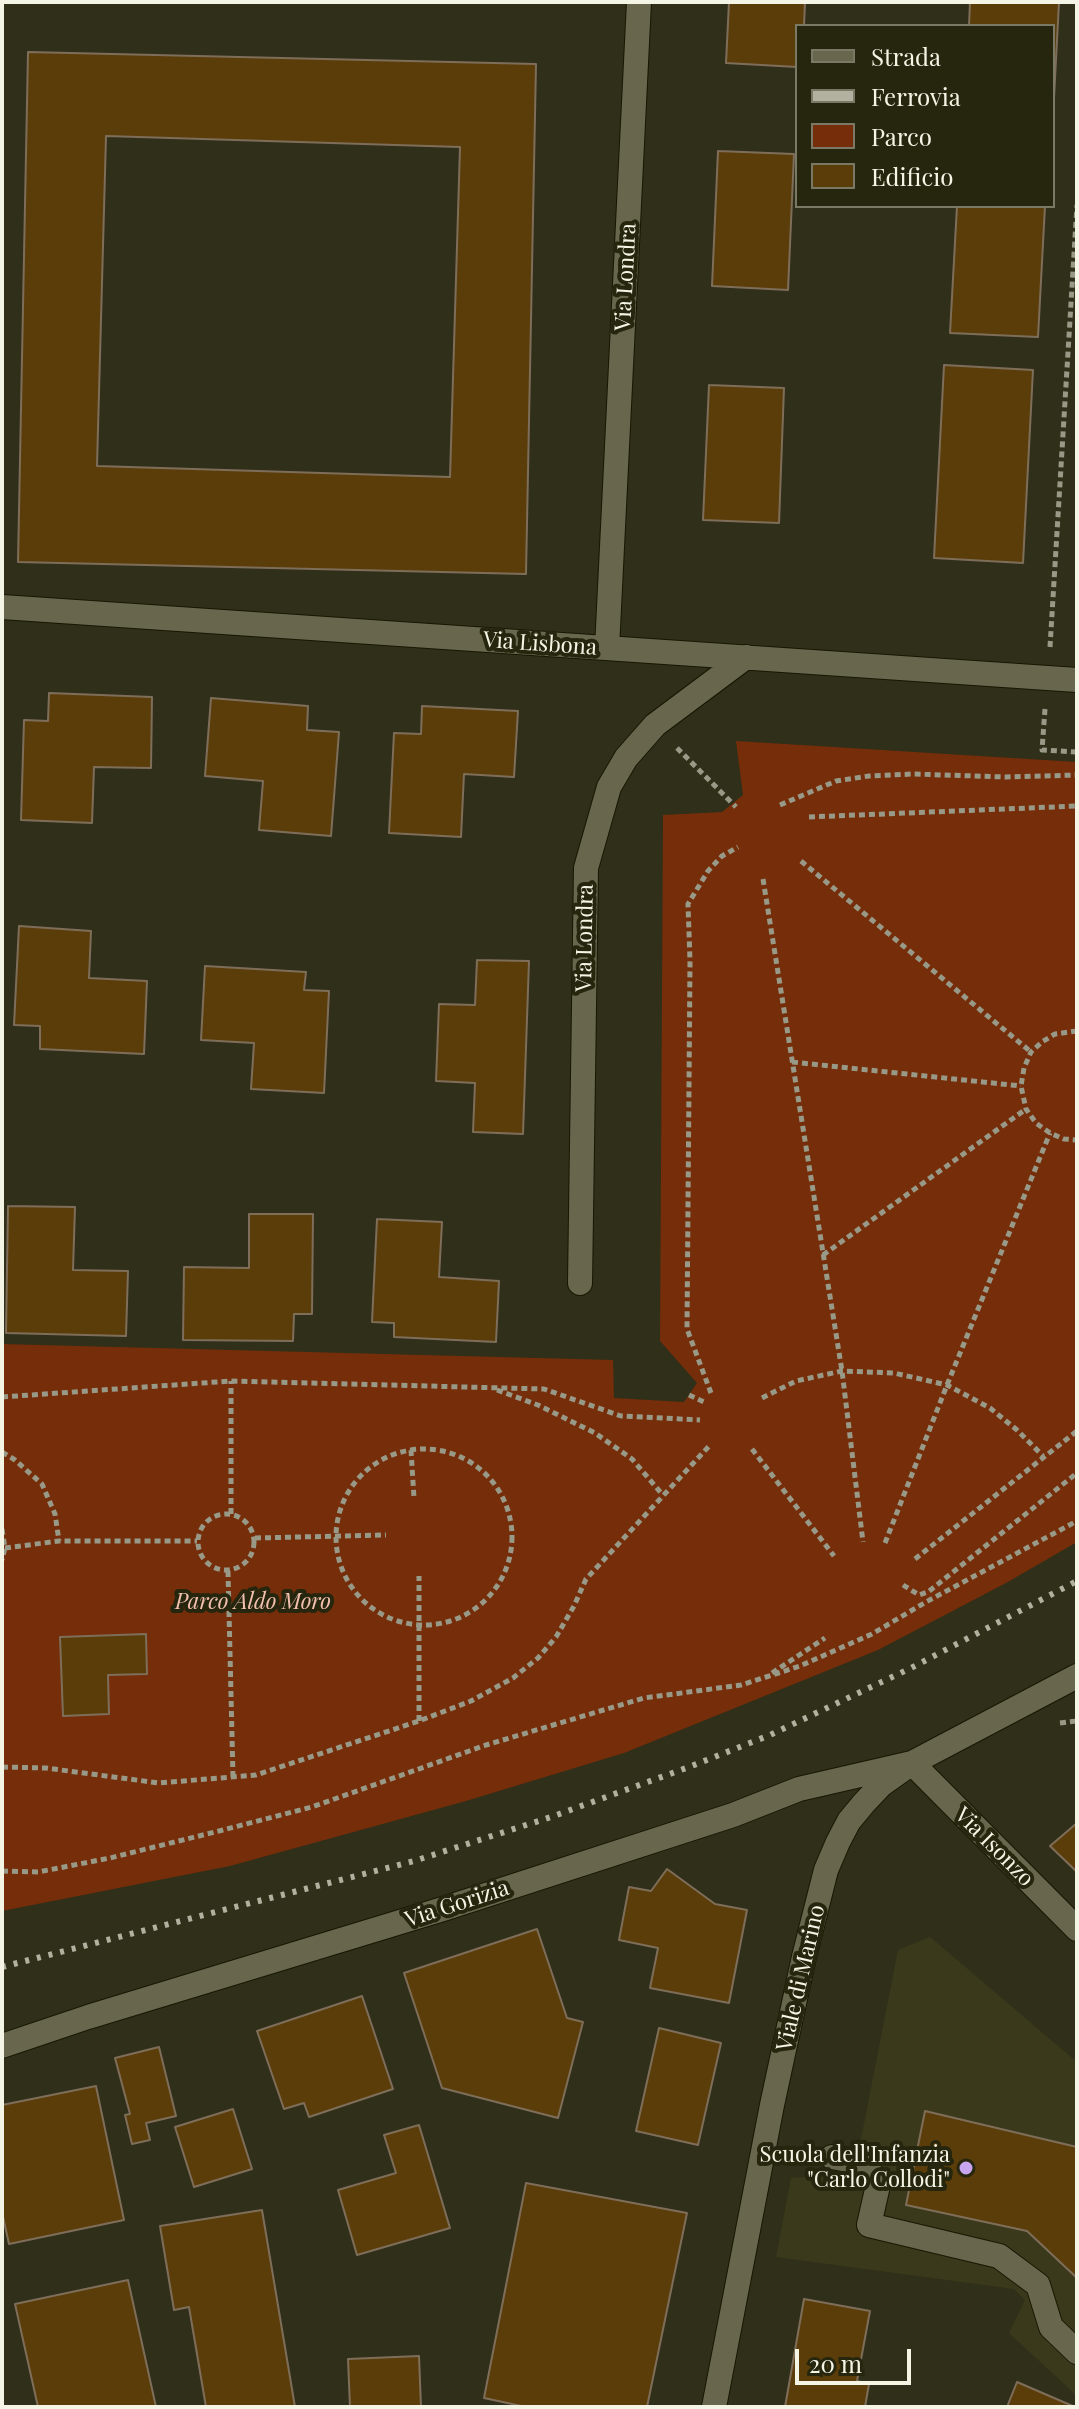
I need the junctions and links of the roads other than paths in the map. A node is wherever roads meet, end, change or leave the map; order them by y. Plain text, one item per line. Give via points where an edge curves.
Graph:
1 (639, 2) edge
2 (2, 607) edge
3 (607, 648) junction
4 (746, 657) junction
5 (1077, 680) edge
6 (580, 1283) dead end
7 (1077, 1676) edge
8 (912, 1763) junction
9 (1077, 1929) edge
10 (2, 2046) edge
11 (832, 2157) dead end
12 (1077, 2352) edge
13 (714, 2407) edge

1 - 3 street, Via Londra
2 - 3 street, Via Lisbona
3 - 4 street, Via Lisbona
4 - 5 street, Via Lisbona
4 - 6 street, Via Londra via 655,725 626,758 609,787 586,868
7 - 8 street, Viale di Marino
8 - 9 street, Via Isonzo
8 - 10 street, Via Gorizia via 799,1789 443,1909
8 - 13 street, Viale di Marino via 881,1785 849,1821 826,1870 772,2105
11 - 12 street via 858,2162 879,2181 869,2225 999,2256 1038,2285 1051,2327

